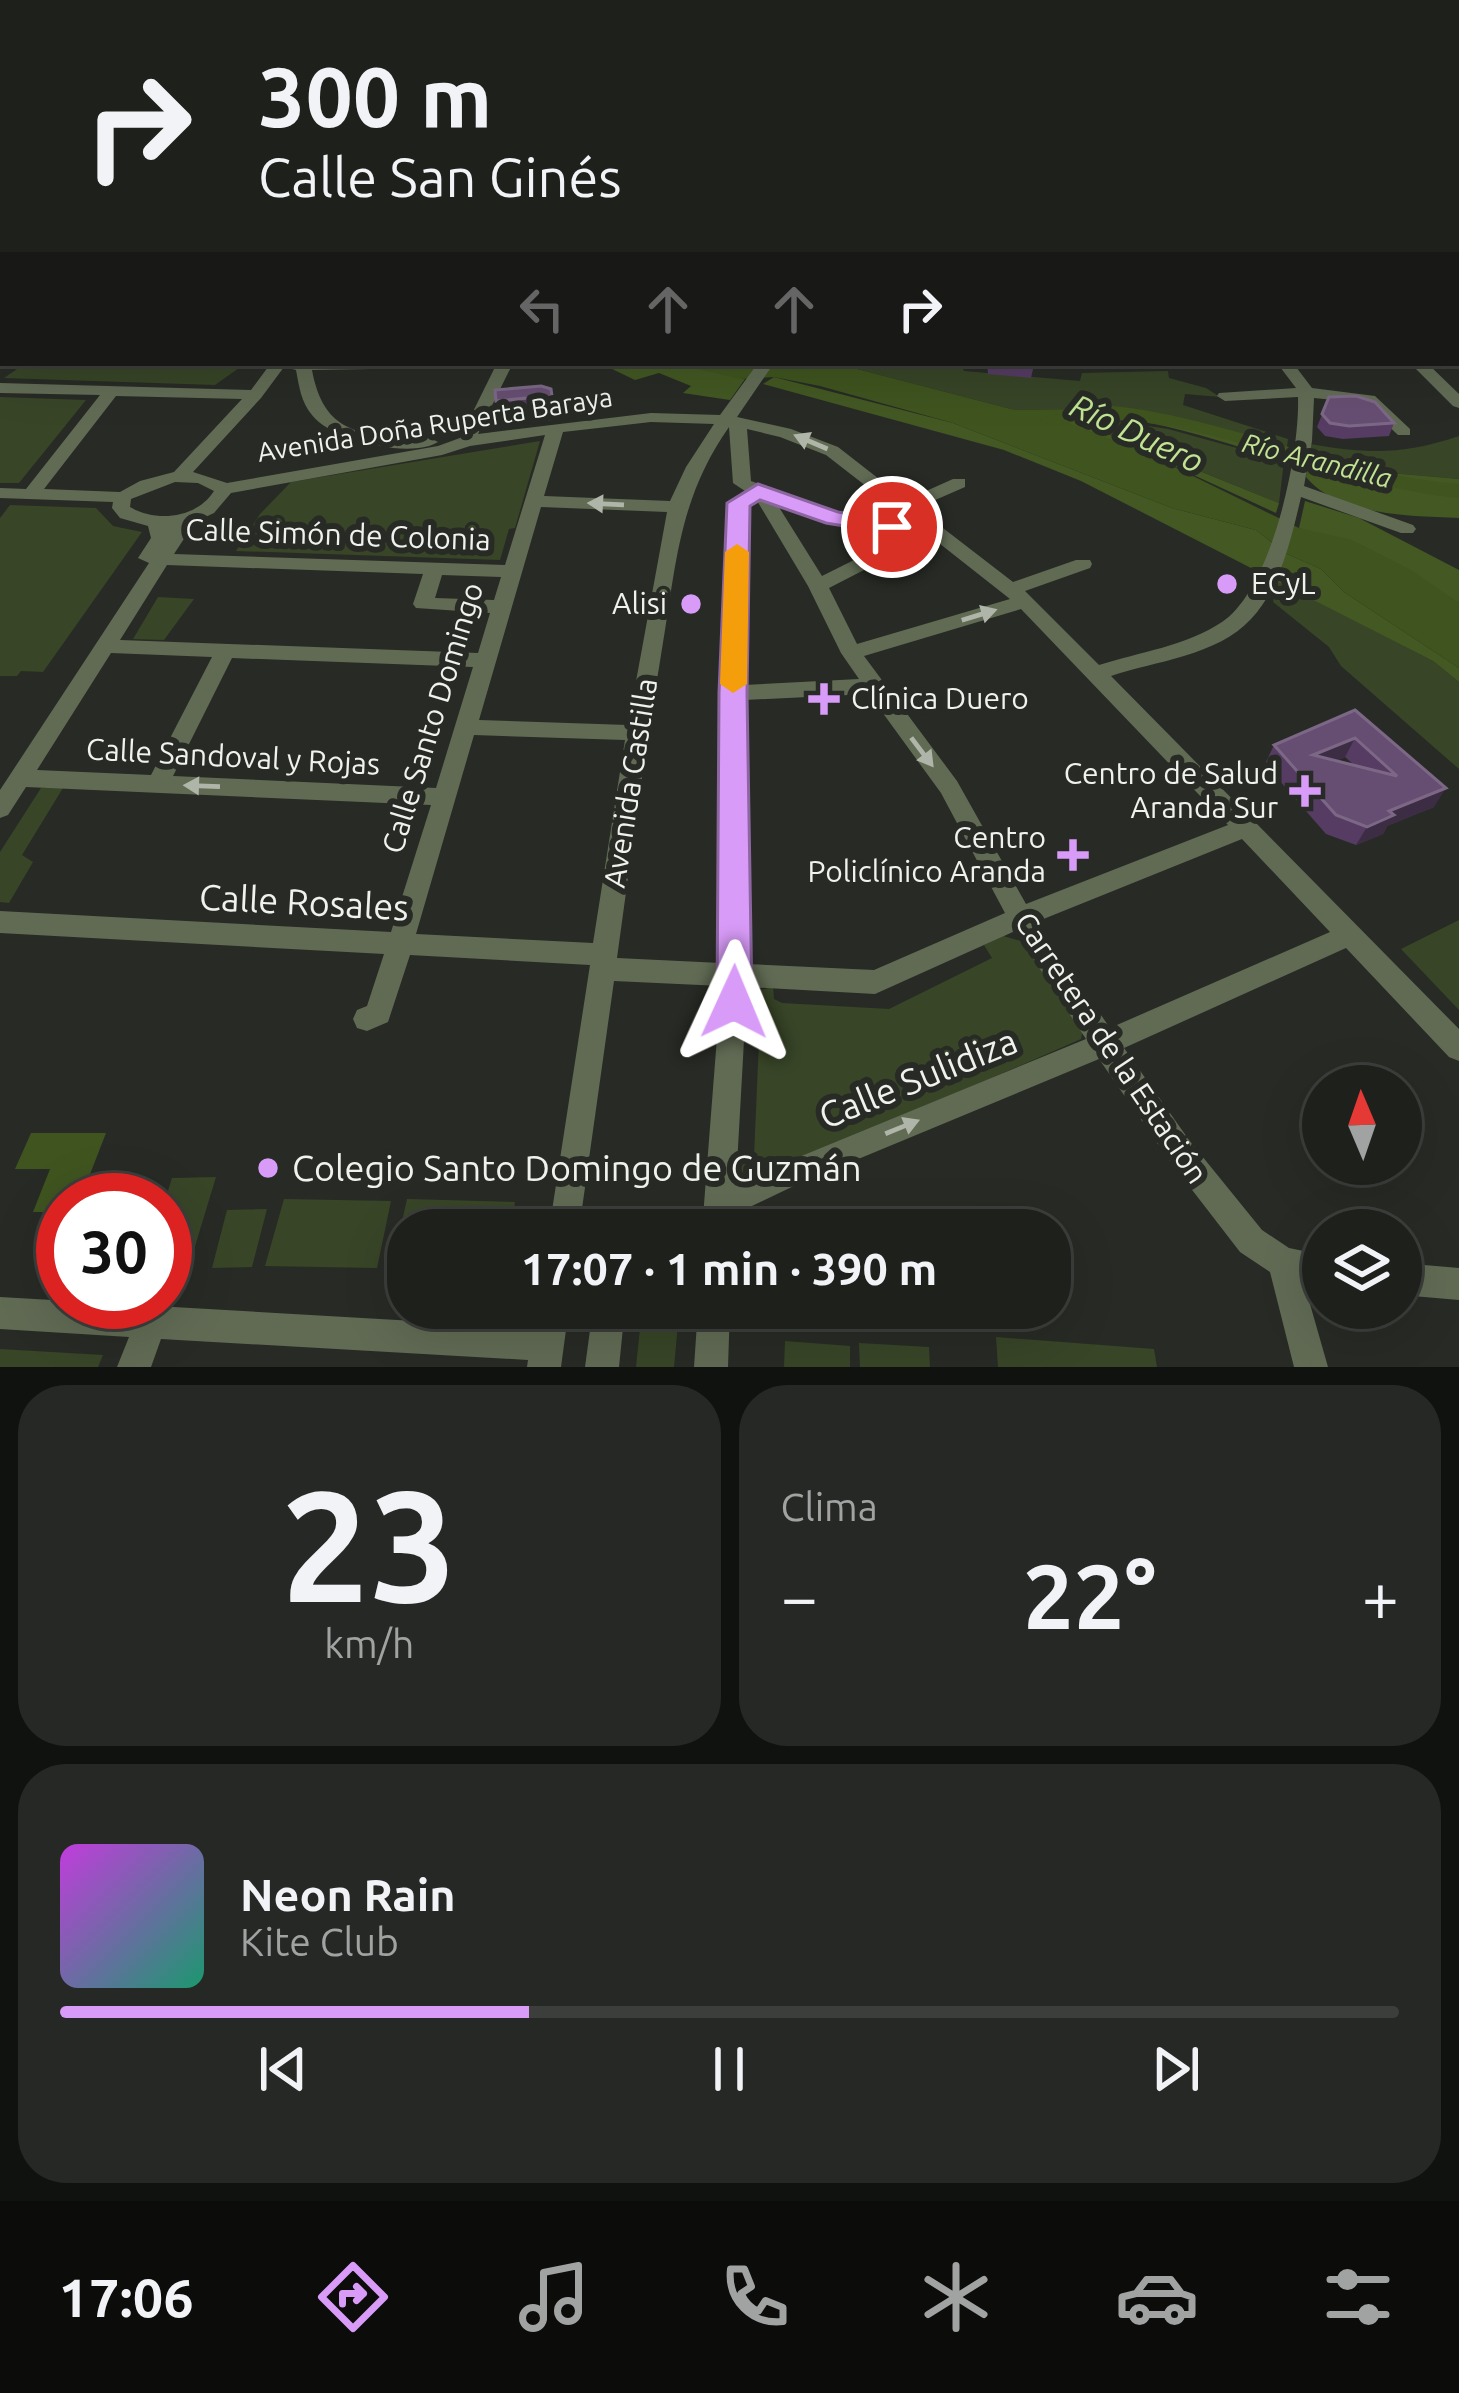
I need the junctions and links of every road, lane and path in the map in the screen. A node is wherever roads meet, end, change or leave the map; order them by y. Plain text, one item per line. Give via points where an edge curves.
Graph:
1 (276, 366) edge
2 (292, 366) edge
3 (295, 366) edge
4 (504, 366) edge
5 (764, 366) edge
6 (1287, 366) edge
7 (1421, 366) edge
8 (0, 388) edge
9 (111, 392) junction
10 (1306, 392) junction
11 (255, 395) junction
12 (1225, 396) dead end
13 (1459, 404) edge
14 (734, 409) junction
15 (554, 430) junction
16 (1404, 432) dead end
17 (467, 441) junction
18 (178, 478) junction
19 (203, 478) junction
20 (958, 482) dead end
21 (224, 489) junction
22 (754, 489) junction
23 (0, 493) edge
24 (1293, 493) junction
25 (31, 494) junction
26 (123, 496) junction
27 (534, 501) junction
28 (677, 507) junction
29 (904, 507) junction
30 (188, 518) junction
31 (156, 521) junction
32 (932, 529) junction
33 (1407, 529) dead end
34 (161, 559) junction
35 (1083, 564) dead end
36 (434, 568) junction
37 (512, 571) junction
38 (818, 586) junction
39 (1018, 595) junction
40 (501, 608) junction
41 (107, 646) junction
42 (225, 651) junction
43 (851, 653) junction
44 (485, 660) junction
45 (1102, 678) junction
46 (873, 686) junction
47 (733, 693) junction
48 (465, 727) junction
49 (637, 733) junction
50 (10, 781) edge
51 (157, 784) junction
52 (445, 796) junction
53 (0, 809) edge
54 (1248, 827) junction
55 (1021, 917) junction
56 (0, 922) edge
57 (1347, 935) junction
58 (401, 942) junction
59 (603, 962) junction
60 (735, 976) junction
61 (367, 1019) dead end
62 (1102, 1046) junction
63 (1459, 1048) edge
64 (567, 1209) edge
65 (718, 1209) edge
66 (733, 1209) edge
67 (1283, 1262) junction
68 (1302, 1266) edge
69 (1422, 1281) edge
70 (1459, 1284) edge
71 (0, 1313) edge
72 (36, 1315) edge
73 (192, 1325) edge
74 (148, 1329) edge
75 (607, 1329) edge
76 (713, 1329) edge
77 (546, 1356) edge
78 (134, 1367) edge
79 (602, 1367) edge
80 (711, 1367) edge
81 (1311, 1367) edge

1 - 11 street
2 - 19 street via 205,461
3 - 17 street via 316,411 343,430 385,440
4 - 17 street
5 - 14 street, Avenida Castilla
6 - 10 street
7 - 13 street
8 - 9 street
9 - 11 street
9 - 25 street
10 - 12 street
10 - 16 street via 1374,401
10 - 24 street
11 - 18 street
14 - 15 street, Avenida Doña Ruperta Baraya
14 - 22 street
14 - 28 street, Avenida Castilla via 689,470
29 -> 14 street, Avenida Doña Ruperta Baraya via 832,451
15 - 17 street, Avenida Doña Ruperta Baraya
15 - 27 street, Calle Santo Domingo
17 - 21 street, Avenida Doña Ruperta Baraya
18 - 19 street
18 - 26 street
19 - 21 street
20 - 29 street
21 - 30 street via 220,501
22 - 32 street via 834,518
22 - 38 street, Carretera de la Estación
22 - 47 street via 739,503
23 - 25 street
24 - 33 street
24 - 45 street via 1269,576 1237,620
25 - 26 street
26 - 31 street via 126,514
28 -> 27 street
27 - 37 street, Calle Santo Domingo
28 - 49 street, Avenida Castilla
29 - 32 street, Avenida Doña Ruperta Baraya
30 - 31 street
30 - 34 street
31 - 50 street via 160,538
32 - 38 street
32 - 39 street, Avenida Doña Ruperta Baraya
34 - 36 street, Calle Simón de Colonia
34 - 41 street
35 - 39 street
36 - 37 street, Calle Simón de Colonia
36 - 40 street via 423,604
37 - 40 street, Calle Santo Domingo
38 - 43 street, Carretera de la Estación
43 -> 39 street
39 - 45 street, Avenida Doña Ruperta Baraya
40 - 44 street, Calle Santo Domingo
41 - 42 street
41 - 50 street
42 - 44 street
42 - 51 street
43 - 46 street, Carretera de la Estación
44 - 48 street, Calle Santo Domingo
45 - 54 street, Avenida Doña Ruperta Baraya
46 - 47 street
46 -> 55 street, Carretera de la Estación via 949,788
47 - 60 street
48 - 49 street
48 - 52 street, Calle Santo Domingo
49 - 59 street, Avenida Castilla
50 - 51 street, Calle Sandoval y Rojas
50 - 53 street
52 -> 51 street, Calle Sandoval y Rojas
52 - 58 street, Calle Santo Domingo
54 - 55 street, Calle Rosales
54 - 57 street, Avenida Doña Ruperta Baraya
55 - 60 street, Calle Rosales via 874,982
55 - 62 street, Carretera de la Estación
56 - 58 street, Calle Rosales
57 - 62 street, Calle Sulidiza
57 - 63 street, Avenida Doña Ruperta Baraya
58 - 59 street, Calle Rosales
58 - 61 street, Calle Santo Domingo via 378,1014
59 - 60 street, Calle Rosales
59 - 64 street, Avenida Castilla
60 - 65 street
66 -> 62 street, Calle Sulidiza via 787,1174
62 - 67 street, Carretera de la Estación via 1233,1223
67 - 68 street, Carretera de la Estación
67 - 81 street
69 - 70 street
71 - 72 street
73 - 77 street
74 - 78 street
75 - 79 street
76 - 80 street

